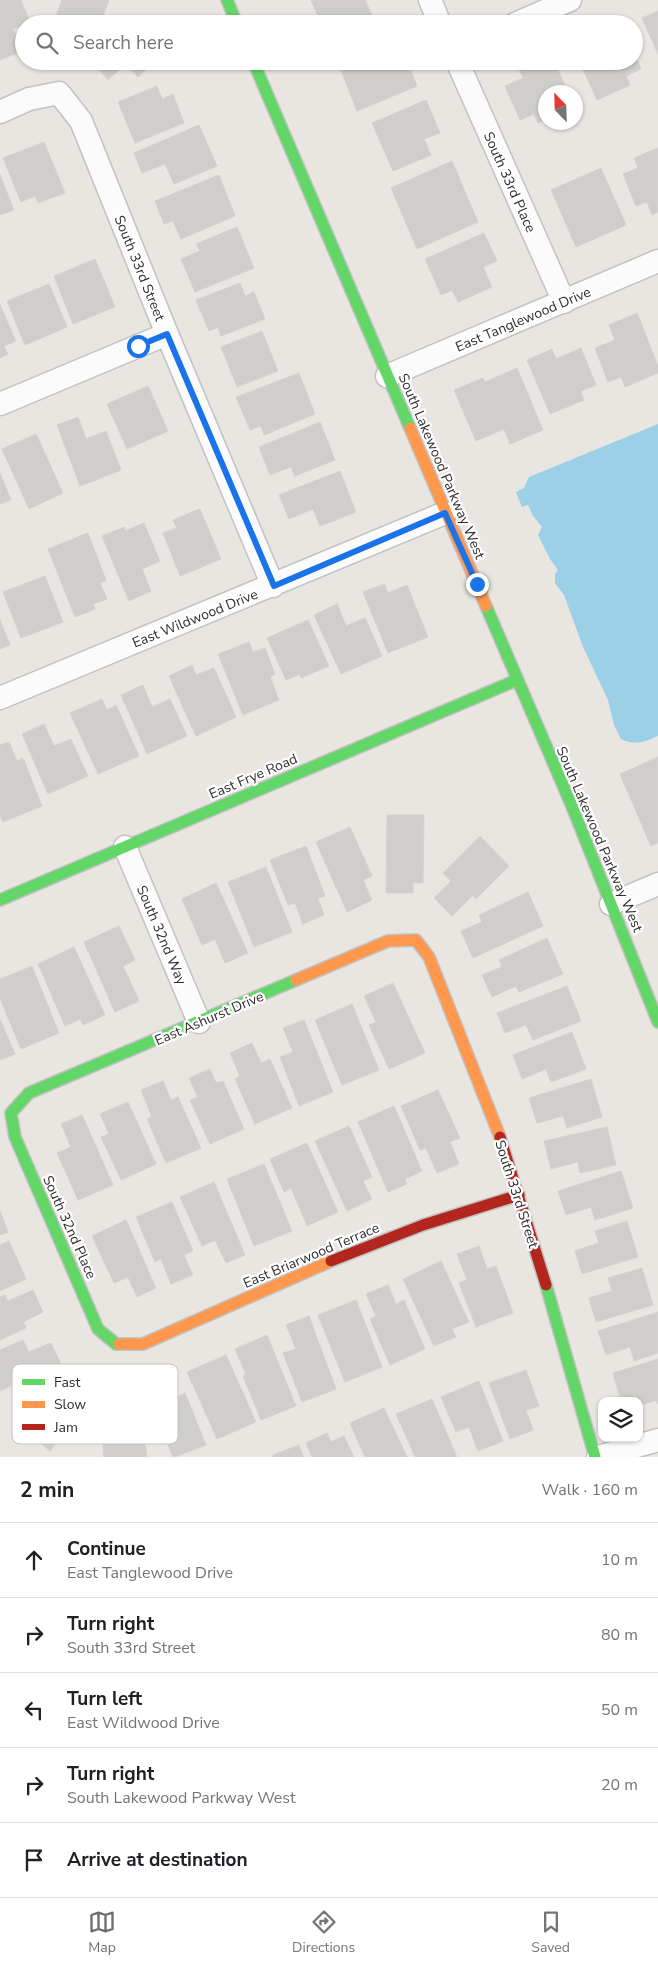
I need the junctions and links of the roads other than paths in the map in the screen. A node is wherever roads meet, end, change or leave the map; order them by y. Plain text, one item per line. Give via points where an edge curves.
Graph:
1 (227, 0) edge
2 (430, 0) edge
3 (570, 0) edge
4 (233, 15) edge
5 (436, 15) edge
6 (536, 15) edge
7 (257, 70) edge
8 (461, 70) edge
9 (0, 112) edge
10 (658, 261) edge
11 (564, 302) junction
12 (167, 334) junction
13 (387, 376) junction
14 (0, 404) edge
15 (445, 513) junction
16 (274, 586) junction
17 (517, 680) junction
18 (0, 698) edge
19 (125, 847) junction
20 (658, 884) edge
21 (0, 900) edge
22 (611, 904) junction
23 (416, 940) joint
24 (199, 1022) junction
25 (658, 1022) edge
26 (11, 1114) joint
27 (519, 1195) junction
28 (116, 1344) joint
29 (658, 1440) edge
30 (596, 1457) edge

1 - 4 street
2 - 5 street
3 - 6 street
7 - 13 street, South Lakewood Parkway West
8 - 11 street, South 33rd Place
9 - 12 street, South 33rd Street via 29,99 60,93 81,121
10 - 11 street, East Tanglewood Drive
11 - 13 street, East Tanglewood Drive
12 - 14 street
12 - 16 street, South 33rd Street
13 - 15 street, South Lakewood Parkway West
15 - 16 street, East Wildwood Drive
15 - 17 street, South Lakewood Parkway West
16 - 18 street, East Wildwood Drive
17 - 19 street, East Frye Road
17 - 22 street, South Lakewood Parkway West
19 - 21 street, East Frye Road
19 - 24 street, South 32nd Way
20 - 22 street
22 - 25 street, South Lakewood Parkway West
23 - 24 street, East Ashurst Drive via 388,941
23 - 27 street, South 33rd Street via 429,957 468,1052
24 - 26 street, East Ashurst Drive via 29,1093
26 - 28 street, South 32nd Place via 15,1137 98,1329
27 - 28 street, East Briarwood Terrace via 446,1216 387,1239 142,1344
27 - 30 street, South 33rd Street via 572,1386
29 - 30 street

